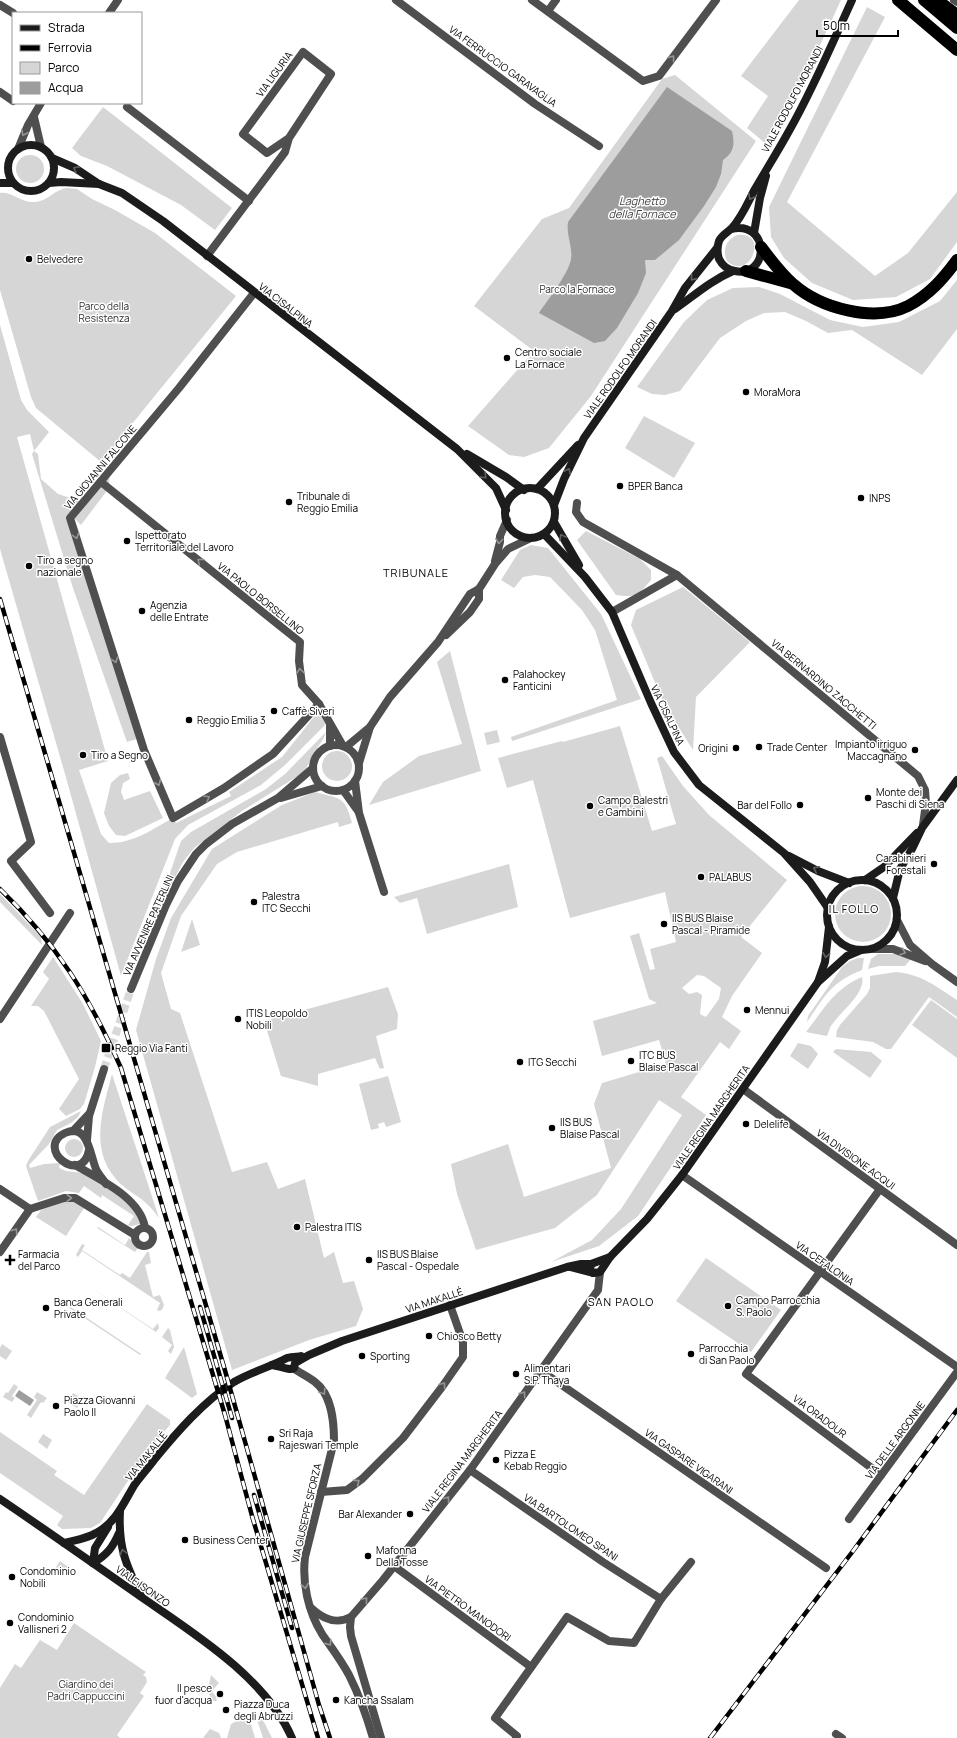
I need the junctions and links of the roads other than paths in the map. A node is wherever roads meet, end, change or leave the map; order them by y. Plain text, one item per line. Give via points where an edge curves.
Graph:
1 (118, 0) edge
2 (396, 0) edge
3 (532, 0) edge
4 (556, 0) edge
5 (716, 0) edge
6 (852, 0) edge
7 (898, 0) edge
8 (924, 0) edge
9 (937, 0) edge
10 (954, 0) edge
11 (957, 2) edge
12 (0, 5) edge
13 (12, 12) edge
14 (109, 12) edge
15 (548, 12) junction
16 (957, 15) edge
17 (957, 28) edge
18 (957, 50) edge
19 (0, 92) edge
20 (12, 100) edge
21 (40, 104) edge
22 (127, 107) dead end
23 (34, 117) junction
24 (289, 138) junction
25 (599, 146) dead end
26 (41, 147) junction
27 (18, 150) junction
28 (52, 158) junction
29 (9, 161) junction
30 (770, 164) junction
31 (0, 169) edge
32 (0, 183) edge
33 (13, 183) junction
34 (50, 183) junction
35 (98, 184) junction
36 (249, 201) junction
37 (731, 229) junction
38 (754, 233) junction
39 (761, 247) junction
40 (717, 248) junction
41 (207, 256) junction
42 (957, 260) edge
43 (733, 271) junction
44 (746, 271) junction
45 (793, 284) junction
46 (254, 293) junction
47 (672, 311) junction
48 (584, 438) junction
49 (457, 449) junction
50 (101, 482) junction
51 (524, 490) junction
52 (537, 490) junction
53 (577, 503) dead end
54 (554, 505) junction
55 (506, 510) junction
56 (507, 520) junction
57 (554, 522) junction
58 (544, 534) junction
59 (531, 538) junction
60 (495, 564) junction
61 (677, 575) junction
62 (585, 577) junction
63 (612, 612) junction
64 (319, 704) junction
65 (330, 724) junction
66 (370, 727) junction
67 (0, 737) edge
68 (330, 746) junction
69 (345, 746) junction
70 (359, 763) junction
71 (313, 768) junction
72 (957, 780) edge
73 (355, 781) junction
74 (322, 786) junction
75 (344, 790) junction
76 (278, 798) junction
77 (359, 813) junction
78 (922, 827) junction
79 (784, 853) junction
80 (865, 880) junction
81 (849, 882) junction
82 (384, 892) dead end
83 (893, 898) junction
84 (828, 908) junction
85 (50, 913) dead end
86 (70, 913) dead end
87 (897, 920) junction
88 (829, 926) junction
89 (872, 949) junction
90 (861, 950) junction
91 (932, 964) junction
92 (818, 982) junction
93 (957, 982) edge
94 (131, 989) tunnel mouth
95 (0, 1019) edge
96 (104, 1070) tunnel mouth
97 (743, 1089) junction
98 (90, 1113) junction
99 (73, 1131) junction
100 (87, 1140) junction
101 (90, 1150) junction
102 (75, 1165) junction
103 (682, 1175) junction
104 (106, 1184) junction
105 (0, 1189) edge
106 (880, 1189) junction
107 (30, 1209) junction
108 (146, 1228) junction
109 (135, 1235) junction
110 (957, 1245) edge
111 (0, 1252) edge
112 (597, 1268) junction
113 (820, 1272) junction
114 (450, 1305) junction
115 (290, 1363) junction
116 (957, 1367) edge
117 (540, 1370) junction
118 (957, 1372) edge
119 (470, 1470) junction
120 (881, 1475) junction
121 (321, 1492) junction
122 (0, 1499) edge
123 (120, 1511) junction
124 (113, 1519) junction
125 (849, 1519) dead end
126 (119, 1532) junction
127 (64, 1542) junction
128 (691, 1562) dead end
129 (93, 1563) junction
130 (394, 1566) junction
131 (826, 1568) dead end
132 (142, 1597) junction
133 (661, 1599) junction
134 (311, 1608) junction
135 (351, 1617) junction
136 (531, 1667) junction
137 (292, 1738) edge
138 (373, 1738) edge
139 (381, 1738) edge
140 (516, 1738) edge

1 - 14 street
2 - 25 street, VIA FERRUCCIO GARAVAGLIA via 536,104
3 - 15 street
4 - 15 street
15 -> 5 street via 643,80 659,76
6 - 30 main road, VIALE RODOLFO MORANDI via 812,87
7 - 18 highway
8 - 17 highway
9 - 16 highway
10 - 11 street
12 - 13 street
19 - 20 street
21 - 23 street
22 - 36 street
23 - 26 street
23 -> 27 street
24 - 24 street, VIA LIGURIA via 331,74 303,52 243,134 267,153
24 - 36 street, VIA LIGURIA via 285,152
26 - 27 main road via 29,145
26 - 28 main road, VIA CISALPINA
27 - 29 main road
28 - 34 main road via 55,171
35 -> 28 main road, VIA CISALPINA via 75,168
29 - 31 main road
29 - 33 main road via 8,169
30 -> 37 main road, VIALE RODOLFO MORANDI
30 - 38 main road, VIALE RODOLFO MORANDI via 760,198
32 - 33 main road, VIA CISALPINA
33 - 34 main road, VIA CISALPINA via 31,191
34 - 35 main road, VIA CISALPINA
35 - 41 main road, VIA CISALPINA via 122,194 163,221
36 - 41 street, VIA LIGURIA
37 - 38 main road via 748,229
37 - 40 main road, VIALE RODOLFO MORANDI via 723,235
38 - 39 main road
39 - 44 main road via 760,259 752,269
39 - 45 highway
40 - 43 main road via 722,264
40 -> 47 main road, VIALE RODOLFO MORANDI via 685,288
41 - 46 main road, VIA CISALPINA
42 - 45 highway via 934,288 906,307 890,312 873,314 840,309
43 - 44 main road, VIALE RODOLFO MORANDI
43 - 47 main road, VIALE RODOLFO MORANDI via 701,288
44 - 45 highway
46 - 49 main road, VIA CISALPINA
46 - 50 street, VIA GIOVANNI FALCONE
47 - 48 main road, VIALE RODOLFO MORANDI
48 - 52 main road, VIALE RODOLFO MORANDI
54 -> 48 main road, VIALE RODOLFO MORANDI
49 - 51 main road, VIA CISALPINA
49 -> 55 main road, VIA CISALPINA via 496,488
64 -> 50 street, VIA PAOLO BORSELLINO via 302,685 300,642
50 -> 64 street, VIA GIOVANNI FALCONE via 70,518 144,750 173,818 224,788 273,754
51 - 52 main road
51 - 55 main road via 512,497
52 - 54 main road via 544,493
53 - 61 street, VIA BERNARDINO ZACCHETTI via 576,512 583,522
54 - 57 main road, VIA CISALPINA
55 - 56 main road, VIA CISALPINA
56 - 59 main road via 510,528 516,533
56 -> 60 street via 500,536
57 - 58 main road
62 -> 57 main road, VIA CISALPINA
58 - 59 main road
58 - 62 main road, VIA CISALPINA
59 - 60 street via 508,549
60 - 66 street via 479,589 479,599 470,612 438,642 390,697
61 - 63 street
61 - 78 street, VIA BERNARDINO ZACCHETTI via 918,776 925,790 926,803
62 - 63 main road, VIA CISALPINA
63 - 79 main road, VIA CISALPINA via 674,752 699,785
64 - 65 street, VIA PAOLO BORSELLINO
65 - 68 street, VIA PAOLO BORSELLINO
65 - 69 street, VIA PAOLO BORSELLINO
66 - 69 street
66 - 70 street
67 - 85 street via 31,842 11,861
68 - 69 street
68 - 71 street, VIA AVVENIRE PATERLINI via 318,754
69 - 70 street via 354,752
70 - 73 street
71 - 74 street
71 - 76 street, VIA AVVENIRE PATERLINI
72 - 78 main road
73 - 75 street
73 - 77 street
74 - 75 street, VIA AVVENIRE PATERLINI via 333,791
74 - 76 street, VIA AVVENIRE PATERLINI
75 - 77 street
76 - 94 street, VIA AVVENIRE PATERLINI via 232,824 196,854 169,899
77 - 82 street
78 - 80 main road via 884,867
78 - 83 main road via 900,869
81 -> 79 main road, VIA CISALPINA via 818,871
79 - 84 main road, VIA CISALPINA via 810,882
80 - 81 main road
80 - 83 main road via 886,889
81 - 84 main road via 835,893
83 - 87 main road
84 - 88 main road, VIALE REGINA MARGHERITA
86 - 95 street
87 - 89 main road, VIALE REGINA MARGHERITA via 889,938
87 - 91 street via 910,945
88 - 90 main road, VIALE REGINA MARGHERITA via 841,943
88 -> 92 main road, VIALE REGINA MARGHERITA via 825,962
89 - 90 main road, VIALE REGINA MARGHERITA
89 -> 91 street via 893,949
90 - 92 main road, VIALE REGINA MARGHERITA via 847,956
91 - 93 street
92 - 97 main road, VIALE REGINA MARGHERITA
96 - 98 street
97 - 103 main road, VIALE REGINA MARGHERITA
97 - 106 street, VIA DIVISIONE ACQUI
98 - 99 street
98 - 100 street
99 - 100 street
99 - 102 street via 60,1136 55,1150 61,1161
100 - 101 street
101 - 102 street via 85,1160
101 - 104 street via 97,1171
102 - 104 street
103 - 112 main road, VIALE REGINA MARGHERITA via 647,1219
103 - 113 street, VIA CEFALONIA
104 - 108 street via 136,1206
105 - 107 street
106 - 110 street, VIA DIVISIONE ACQUI
106 - 113 street
107 -> 109 street via 69,1197 75,1198
111 -> 107 street
108 - 109 street via 140,1229
108 - 109 street via 154,1236 151,1244 140,1245
112 - 114 main road, VIA MAKALLÉ via 581,1264 567,1267
112 - 117 street, VIALE REGINA MARGHERITA via 598,1290
113 - 116 street, VIA CEFALONIA
113 - 120 street, VIA ORADOUR via 746,1374
114 - 115 main road, VIA MAKALLÉ via 353,1337
121 -> 114 street via 347,1490 362,1479 402,1438 446,1381 462,1357 463,1342
115 -> 121 street, VIA GIUSEPPE SFORZA via 316,1382 326,1396 334,1422 334,1441
115 - 123 main road, VIA MAKALLÉ via 272,1365 235,1382 215,1396 154,1460 136,1483
119 -> 117 street, VIALE REGINA MARGHERITA
117 - 131 street, VIA GASPARE VIGARANI
118 - 120 street, VIA DELLE ARGONNE
130 -> 119 street, VIALE REGINA MARGHERITA
119 - 133 street, VIA BARTOLOMEO SPANI
120 - 125 street, VIA DELLE ARGONNE
121 -> 134 street, VIA GIUSEPPE SFORZA via 303,1574
122 - 127 main road, VIALE ISONZO
123 - 124 main road, VIA MAKALLÉ
123 - 126 main road, VIA MAKALLÉ
124 - 127 main road, VIA MAKALLÉ via 93,1535
124 - 129 main road, VIA MAKALLÉ via 95,1548
126 - 129 main road, VIA MAKALLÉ via 111,1549
132 -> 126 main road, VIA MAKALLÉ via 129,1571
127 - 129 main road, VIALE ISONZO
128 - 133 street
129 - 132 main road, VIALE ISONZO
135 -> 130 street, VIALE REGINA MARGHERITA
130 - 136 street, VIA PIETRO MANODORI
132 - 137 main road, VIALE ISONZO via 208,1644 249,1680 279,1713
133 - 136 street via 634,1643 609,1641 567,1617
134 - 135 street via 330,1621
134 -> 138 street, VIA GIUSEPPE SFORZA via 322,1633 349,1675
135 - 139 street via 351,1636
136 - 140 street via 495,1718 517,1736

